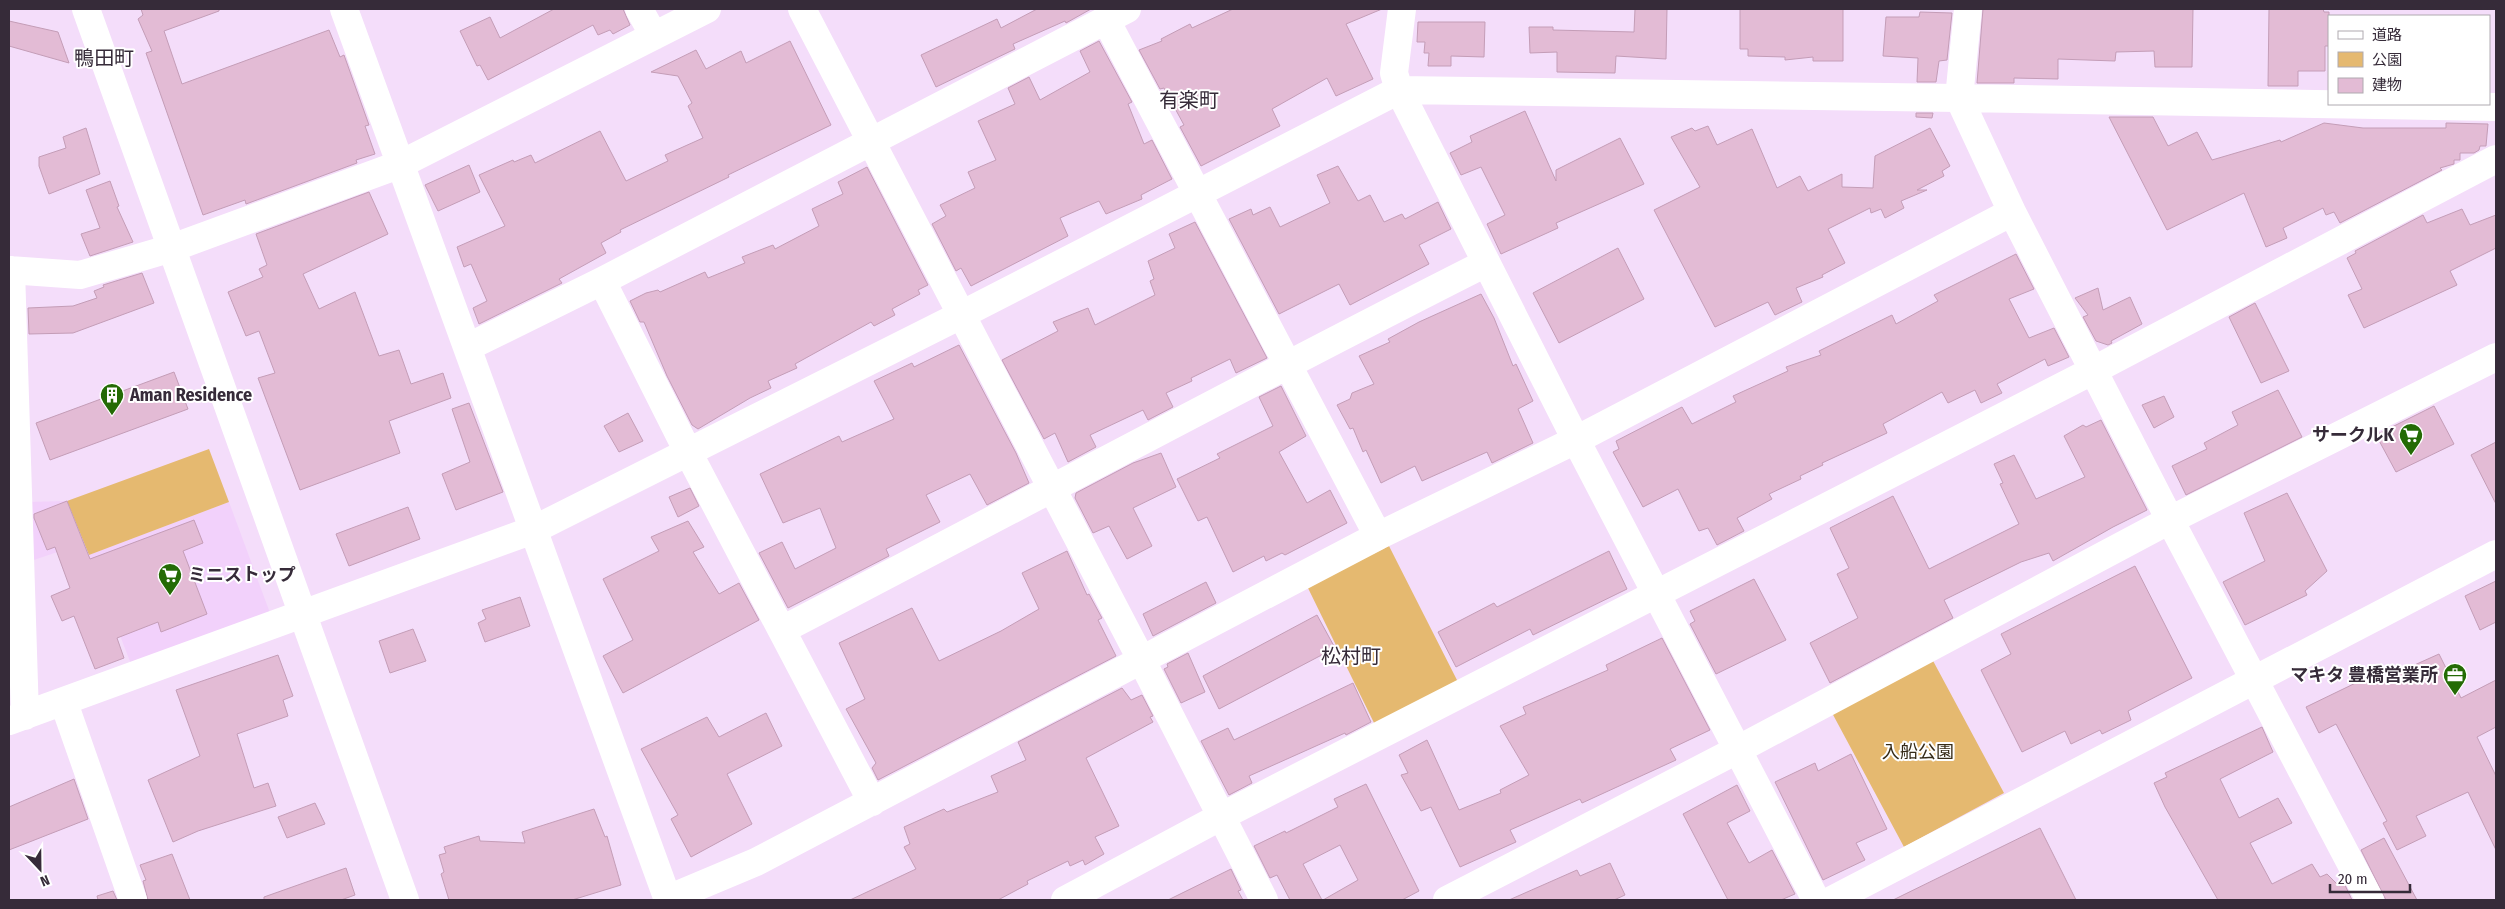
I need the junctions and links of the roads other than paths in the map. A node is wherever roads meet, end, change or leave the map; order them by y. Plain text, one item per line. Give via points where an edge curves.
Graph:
1 (86, 9) edge
2 (344, 9) edge
3 (639, 9) edge
4 (707, 9) edge
5 (802, 9) edge
6 (1402, 9) edge
7 (1968, 9) edge
8 (1116, 14) edge
9 (654, 36) junction
10 (1399, 90) junction
11 (1959, 98) junction
12 (2328, 104) edge
13 (2377, 105) edge
14 (2496, 107) edge
15 (870, 140) junction
16 (2496, 160) edge
17 (401, 164) junction
18 (1196, 193) junction
19 (2012, 212) junction
20 (172, 248) junction
21 (1486, 263) junction
22 (10, 270) edge
23 (602, 281) junction
24 (961, 315) junction
25 (468, 348) junction
26 (2496, 358) edge
27 (1288, 363) junction
28 (2094, 370) junction
29 (1576, 440) junction
30 (688, 452) junction
31 (1052, 490) junction
32 (2170, 520) junction
33 (533, 530) junction
34 (1378, 536) junction
35 (2496, 554) edge
36 (1656, 593) junction
37 (302, 616) junction
38 (782, 630) junction
39 (1142, 661) junction
40 (2254, 680) junction
41 (64, 703) junction
42 (17, 718) edge
43 (1739, 749) junction
44 (872, 802) junction
45 (1222, 816) junction
46 (134, 900) edge
47 (405, 900) edge
48 (668, 900) edge
49 (1065, 900) edge
50 (1264, 900) edge
51 (1447, 900) edge
52 (1816, 900) edge
53 (1832, 900) edge
54 (2370, 900) edge

1 - 20 street
2 - 17 street
3 - 9 street
4 - 9 street
5 - 15 street
6 - 10 street via 1394,73
7 - 11 street
8 - 15 street
8 - 18 street
9 - 17 street
10 - 11 street
10 - 18 street
10 - 21 street
11 - 12 street
11 - 19 street
13 - 14 street
15 - 23 street
15 - 24 street
16 - 28 street
17 - 20 street
17 - 25 street
18 - 24 street
18 - 27 street
19 - 28 street
19 - 29 street
20 - 22 street via 80,275
20 - 37 street
21 - 27 street
21 - 29 street
22 - 42 street
23 - 25 street
23 - 30 street
24 - 30 street
24 - 31 street
25 - 33 street
26 - 32 street
27 - 31 street
27 - 34 street
28 - 32 street
28 - 36 street
29 - 34 street
29 - 36 street
30 - 33 street
30 - 38 street
31 - 38 street
31 - 39 street
32 - 40 street
32 - 43 street
33 - 37 street
33 - 48 street
34 - 39 street
35 - 40 street
36 - 43 street
36 - 45 street
37 - 41 street
37 - 47 street
38 - 44 street
39 - 44 street
39 - 45 street
40 - 53 street
40 - 54 street
41 - 42 street
41 - 46 street
43 - 51 street
43 - 52 street
44 - 48 street via 756,862
45 - 49 street
45 - 50 street

